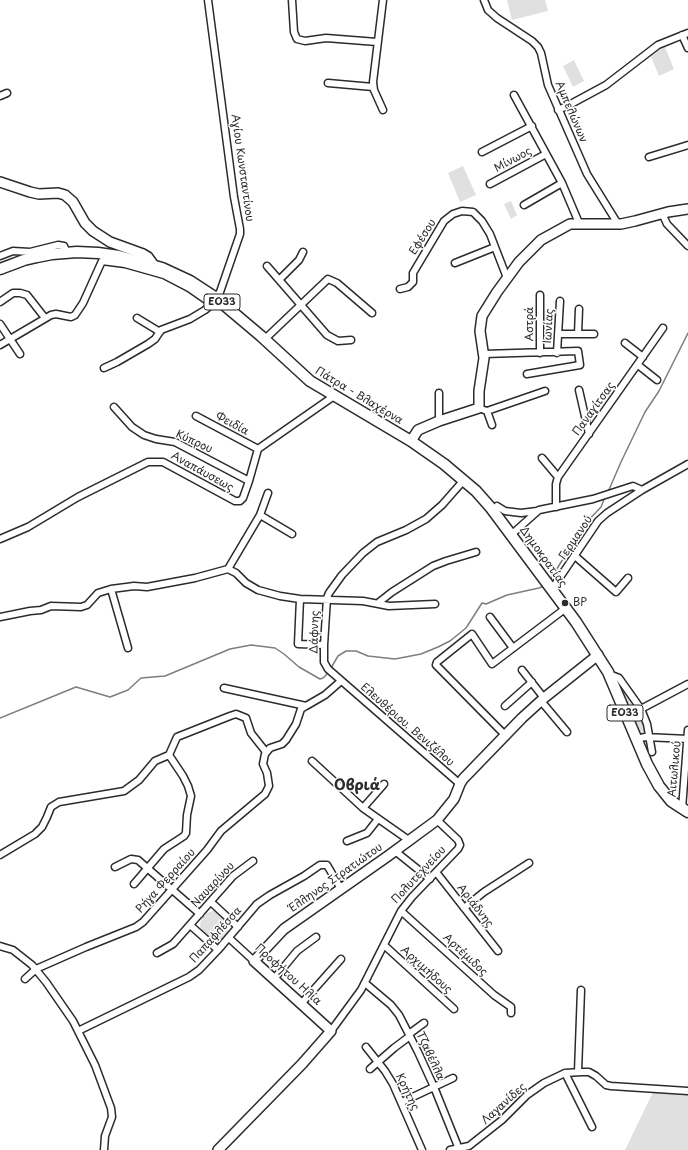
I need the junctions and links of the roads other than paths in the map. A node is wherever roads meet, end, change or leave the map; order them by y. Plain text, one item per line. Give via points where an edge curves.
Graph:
1 (208, 0) edge
2 (292, 0) edge
3 (383, 0) edge
4 (484, 0) edge
5 (685, 34) edge
6 (377, 42) junction
7 (688, 48) edge
8 (328, 83) dead end
9 (373, 87) junction
10 (7, 92) dead end
11 (514, 95) dead end
12 (0, 96) edge
13 (383, 110) dead end
14 (558, 110) junction
15 (532, 126) junction
16 (688, 145) edge
17 (482, 152) dead end
18 (546, 154) junction
19 (649, 157) dead end
20 (0, 182) edge
21 (562, 183) junction
22 (490, 184) dead end
23 (524, 206) dead end
24 (688, 209) edge
25 (662, 213) junction
26 (579, 223) junction
27 (618, 224) junction
28 (688, 246) edge
29 (495, 247) junction
30 (303, 252) dead end
31 (67, 253) junction
32 (0, 256) edge
33 (455, 263) dead end
34 (153, 264) junction
35 (268, 266) dead end
36 (0, 269) edge
37 (507, 278) junction
38 (280, 279) junction
39 (400, 289) dead end
40 (540, 295) dead end
41 (214, 301) junction
42 (560, 301) dead end
43 (0, 302) edge
44 (301, 305) junction
45 (579, 309) dead end
46 (372, 313) dead end
47 (45, 318) junction
48 (137, 318) dead end
49 (0, 324) edge
50 (663, 328) dead end
51 (160, 332) junction
52 (558, 334) junction
53 (578, 334) junction
54 (594, 334) dead end
55 (10, 339) junction
56 (265, 340) junction
57 (351, 340) dead end
58 (625, 344) dead end
59 (0, 345) edge
60 (558, 352) junction
61 (540, 353) junction
62 (20, 354) dead end
63 (484, 354) junction
64 (644, 356) junction
65 (638, 365) junction
66 (104, 368) dead end
67 (527, 374) dead end
68 (657, 380) dead end
69 (579, 390) dead end
70 (545, 391) dead end
71 (439, 393) dead end
72 (334, 396) junction
73 (114, 407) dead end
74 (483, 410) junction
75 (196, 416) dead end
76 (439, 421) junction
77 (492, 425) dead end
78 (589, 434) junction
79 (411, 441) junction
80 (258, 449) junction
81 (542, 458) dead end
82 (688, 464) edge
83 (558, 477) junction
84 (464, 480) junction
85 (249, 481) junction
86 (642, 490) junction
87 (268, 493) dead end
88 (497, 506) dead end
89 (556, 507) junction
90 (539, 510) junction
91 (260, 516) junction
92 (292, 534) dead end
93 (512, 534) junction
94 (0, 539) edge
95 (476, 552) dead end
96 (575, 556) junction
97 (228, 569) junction
98 (628, 578) dead end
99 (549, 585) junction
100 (111, 589) junction
101 (300, 599) junction
102 (326, 600) junction
103 (378, 603) junction
104 (435, 604) dead end
105 (566, 608) junction
106 (490, 617) dead end
107 (0, 618) edge
108 (324, 645) junction
109 (128, 648) dead end
110 (513, 648) junction
111 (598, 655) junction
112 (522, 670) dead end
113 (610, 676) junction
114 (341, 681) junction
115 (532, 682) junction
116 (688, 684) edge
117 (224, 688) dead end
118 (542, 699) junction
119 (306, 706) junction
120 (505, 706) dead end
121 (641, 710) junction
122 (688, 730) edge
123 (567, 732) dead end
124 (506, 736) junction
125 (650, 737) junction
126 (636, 739) junction
127 (688, 739) edge
128 (266, 752) junction
129 (652, 752) dead end
130 (169, 755) junction
131 (312, 761) dead end
132 (384, 784) dead end
133 (460, 784) junction
134 (363, 808) junction
135 (685, 810) edge
136 (378, 819) junction
137 (437, 820) junction
138 (347, 841) dead end
139 (410, 841) junction
140 (395, 851) junction
141 (0, 855) edge
142 (253, 861) dead end
143 (529, 863) dead end
144 (115, 867) dead end
145 (148, 868) junction
146 (436, 872) junction
147 (430, 879) junction
148 (134, 884) dead end
149 (341, 888) junction
150 (173, 889) junction
151 (211, 902) junction
152 (464, 908) junction
153 (401, 911) junction
154 (200, 914) junction
155 (190, 925) junction
156 (238, 927) junction
157 (316, 937) dead end
158 (229, 938) junction
159 (384, 945) junction
160 (0, 946) edge
161 (218, 950) junction
162 (498, 951) dead end
163 (156, 953) dead end
164 (341, 959) dead end
165 (254, 961) junction
166 (36, 969) junction
167 (25, 979) dead end
168 (274, 979) junction
169 (365, 983) junction
170 (581, 990) dead end
171 (301, 1004) junction
172 (454, 1009) dead end
173 (511, 1013) dead end
174 (424, 1023) dead end
175 (78, 1031) junction
176 (331, 1031) junction
177 (410, 1035) junction
178 (366, 1047) dead end
179 (378, 1062) junction
180 (370, 1069) dead end
181 (578, 1072) junction
182 (565, 1073) junction
183 (453, 1078) dead end
184 (434, 1087) junction
185 (688, 1091) edge
186 (402, 1102) junction
187 (592, 1127) dead end
188 (459, 1149) junction
189 (104, 1150) edge
190 (218, 1150) edge
191 (422, 1150) edge
192 (450, 1150) edge

1 - 41 street, Αγίου Κωνσταντίνου via 240,229 229,267
2 - 6 street via 294,32 297,39 306,41 326,38
3 - 6 street
4 - 14 street, Αμπελώνων via 488,10 538,46 548,85
5 - 7 street
5 - 14 street via 658,45 606,84
6 - 9 street
8 - 9 street
9 - 13 street
10 - 12 street
11 - 15 street
14 - 27 street, Αμπελώνων via 587,174
15 - 17 street
15 - 18 street
16 - 19 street
18 - 21 street
18 - 22 street, Μίνωος
20 - 34 street via 30,192 65,195 73,202 93,231 110,242 143,254
21 - 23 street
21 - 26 street
24 - 25 street
25 - 27 street
25 - 28 street via 667,224
26 - 27 street
26 - 37 street via 570,224 541,240
29 - 33 street
29 - 37 street, Εφέσου
29 - 39 street, Εφέσου via 485,224 476,214 469,211 456,212 446,219 439,230 413,273 413,282 408,287
30 - 38 street via 299,260
31 - 32 street via 64,246 58,245 30,252 13,251
31 - 34 main road, Πάτρα - Βλαχέρνα / ΕΟ33 via 107,254
31 - 36 main road, Πάτρα - Βλαχέρνα / ΕΟ33 via 24,260
34 - 41 main road, Πάτρα - Βλαχέρνα / ΕΟ33 via 190,281
35 - 38 street
37 - 63 street via 481,320
38 - 44 street
40 - 61 street, Αστρά
41 - 47 street via 164,275 125,264 102,261 75,315 56,314
41 - 51 street via 190,319
41 - 56 main road, Πάτρα - Βλαχέρνα / ΕΟ33
42 - 52 street, Ιωνίας
43 - 47 street via 13,293 27,295
44 - 46 street via 325,281 330,280
44 - 56 street
44 - 57 street via 327,335 338,341
45 - 53 street
47 - 55 street
48 - 51 street
49 - 55 street
50 - 64 street, Παναγίτσας
51 - 66 street via 148,344
52 - 53 street
52 - 60 street, Ιωνίας
53 - 54 street
55 - 59 street
55 - 62 street
56 - 72 main road, Πάτρα - Βλαχέρνα / ΕΟ33 via 310,381
58 - 64 street
60 - 61 street
60 - 67 street via 578,351 580,365
61 - 63 street
63 - 74 street via 479,391
64 - 65 street, Παναγίτσας
65 - 68 street
65 - 78 street, Παναγίτσας
69 - 78 street
70 - 74 street
71 - 76 street
72 - 79 main road, Πάτρα - Βλαχέρνα / ΕΟ33
72 - 80 street
73 - 85 street, Κύπρου via 132,428 144,435 175,442
74 - 76 street
74 - 77 street
75 - 80 street, Φειδία
76 - 79 street via 418,430
78 - 83 street, Παναγίτσας
79 - 84 main road, Δημοκρατίας / ΕΟ33
80 - 85 street, Αναπάυσεως
81 - 83 street
82 - 86 street, Γερμανού
83 - 89 street, Παναγίτσας
84 - 93 main road, Δημοκρατίας / ΕΟ33 via 482,497
84 - 102 street via 426,519 369,548 342,575
85 - 94 street, Αναπάυσεως via 243,498 235,502 163,462 148,462 78,497 28,527
86 - 89 street via 633,486
86 - 96 street, Γερμανού via 600,519
87 - 91 street
88 - 90 street via 505,511 521,513
89 - 90 street
90 - 93 street
91 - 92 street
91 - 97 street
93 - 99 main road, Δημοκρατίας / ΕΟ33
95 - 103 street via 433,566
96 - 98 street via 616,592
96 - 99 street, Γερμανού
97 - 100 street via 147,587
97 - 101 street via 258,590
99 - 105 main road, Δημοκρατίας / ΕΟ33
100 - 107 street via 98,593 81,608 51,606
100 - 109 street
101 - 102 street
101 - 108 street via 298,644
102 - 103 street
102 - 108 street, Δάφνης
103 - 104 street via 392,606
105 - 110 street
105 - 111 main road, Δημοκρατίας / ΕΟ33
106 - 110 street
108 - 114 street, Δάφνης via 326,667
110 - 124 street via 492,664 472,634 438,660 436,665
111 - 113 main road, Δημοκρατίας / ΕΟ33
111 - 118 street
112 - 115 street
113 - 121 street via 619,678
113 - 126 main road, Δημοκρατίας / ΕΟ33
114 - 119 street
114 - 133 street, Ελευθέριου. Βενιζέλου
115 - 118 street
115 - 120 street
116 - 121 street
117 - 119 street
118 - 123 street
118 - 124 street
119 - 128 street via 301,709 296,724 286,740
121 - 125 street
122 - 127 street, Αιτωλικού
124 - 133 street
125 - 126 street
125 - 127 street
125 - 129 street
126 - 135 main road, Δημοκρατίας / ΕΟ33 via 658,786 671,801
127 - 135 street, Αιτωλικού
128 - 130 street via 251,733 246,718 234,714 177,737
128 - 150 street, Ρήγα Φερραίου via 263,764 269,781 267,792 221,831
130 - 141 street via 155,762 139,780 124,791 59,802 51,807 42,827 35,834
130 - 145 street via 183,776 191,796 186,831 184,836 166,848
131 - 134 street
132 - 134 street
133 - 137 street via 454,799
134 - 136 street
136 - 138 street via 367,833
136 - 139 street
137 - 139 street, Έλληνος Στρατιώτου
137 - 146 street, Πολυτεχνείου via 458,839 460,845 456,853
139 - 140 street, Έλληνος Στρατιώτου
140 - 147 street
140 - 149 street, Έλληνος Στρατιώτου
142 - 151 street, Ναυαρίνου via 233,876
143 - 152 street
144 - 145 street via 133,858
145 - 148 street
145 - 150 street
146 - 147 street, Πολυτεχνείου
146 - 152 street, Αριάδνης
147 - 153 street, Πολυτεχνείου
149 - 156 street, Παπαφλέσσα via 327,865 320,865 257,904
149 - 165 street, Έλληνος Στρατιώτου via 282,930
150 - 154 street
150 - 166 street, Ρήγα Φερραίου via 139,925
151 - 154 street, Ναυαρίνου
151 - 156 street
152 - 162 street, Αριάδνης
153 - 159 street, Πολυτεχνείου
153 - 173 street, Αρτέμιδος via 494,995 511,1007
154 - 155 street, Ναυαρίνου
155 - 161 street
155 - 163 street, Ναυαρίνου via 173,944
156 - 158 street, Παπαφλέσσα
157 - 168 street via 297,951
158 - 161 street, Παπαφλέσσα
158 - 165 street, Προφήτου Ηλία
159 - 169 street, Πολυτεχνείου
159 - 172 street, Αρχιμήδους
160 - 166 street via 17,953
161 - 175 street, Παπαφλέσσα via 199,970 179,983
164 - 171 street
165 - 168 street, Προφήτου Ηλία
166 - 167 street, Ρήγα Φερραίου
166 - 175 street
168 - 171 street, Προφήτου Ηλία
169 - 176 street, Πολυτεχνείου
169 - 177 street, Τζαβέλλα via 395,1010
170 - 181 street
171 - 176 street, Προφήτου Ηλία
174 - 177 street
175 - 189 street via 95,1065 111,1108 112,1117 105,1136
176 - 190 street, Πολυτεχνείου
177 - 179 street
177 - 184 street, Τζαβέλλα
178 - 179 street, Κρήτης
179 - 180 street
179 - 186 street, Κρήτης via 394,1084
181 - 182 street, Λαγανίδες
181 - 185 street, Λαγανίδες via 591,1073 611,1086
182 - 187 street
182 - 188 street, Λαγανίδες via 527,1095 493,1128 469,1146
183 - 184 street
184 - 186 street
184 - 188 street, Τζαβέλλα
186 - 191 street, Κρήτης
188 - 192 street, Λαγανίδες

